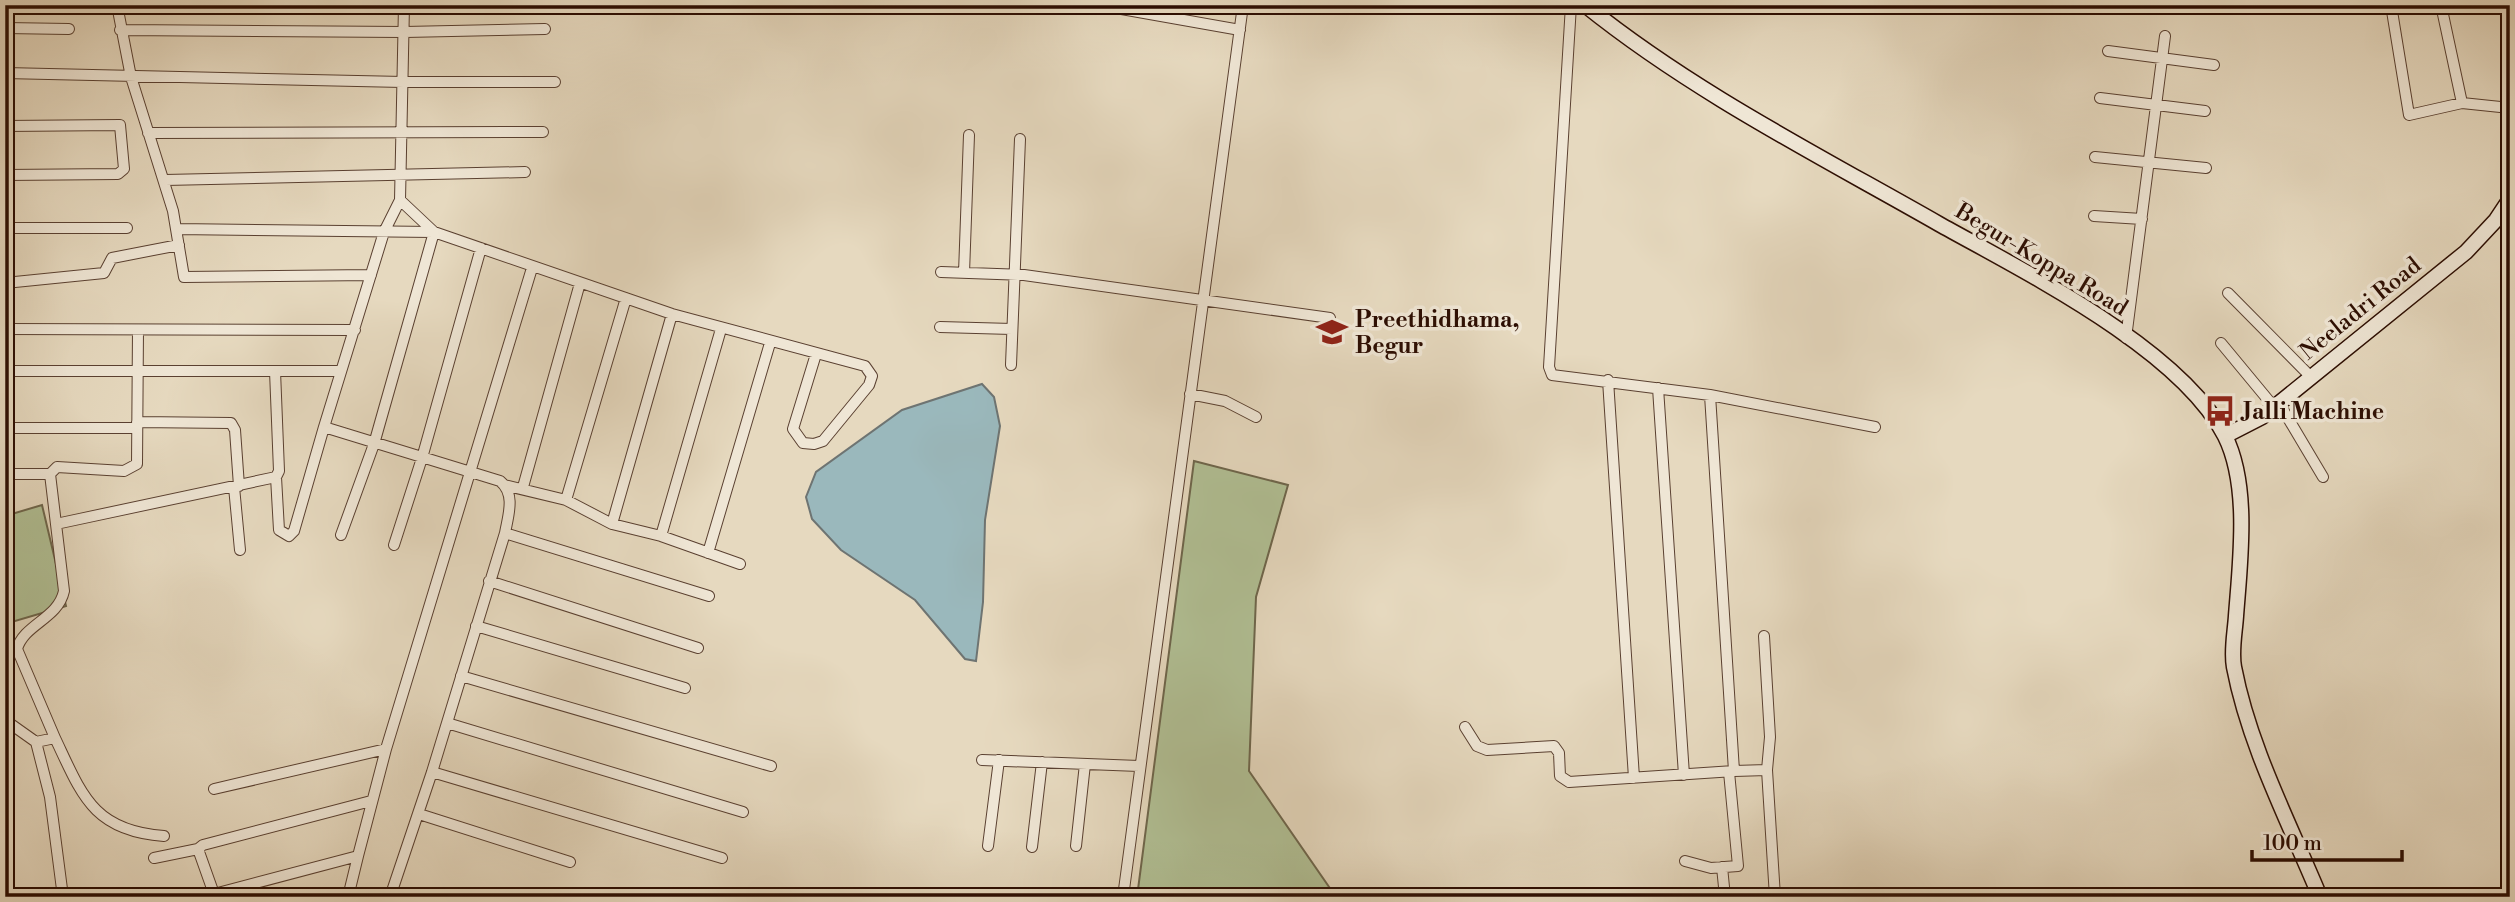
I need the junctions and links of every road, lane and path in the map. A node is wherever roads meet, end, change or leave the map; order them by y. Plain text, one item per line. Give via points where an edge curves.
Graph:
1 (117, 5) edge
2 (404, 5) edge
3 (1099, 5) edge
4 (1243, 5) edge
5 (1571, 5) edge
6 (1585, 5) edge
7 (2391, 5) edge
8 (2441, 5) edge
9 (5, 28) edge
10 (69, 29) dead end
11 (120, 30) junction
12 (545, 30) dead end
13 (1240, 30) junction
14 (405, 32) junction
15 (2165, 36) dead end
16 (2108, 51) dead end
17 (2163, 57) junction
18 (2214, 65) dead end
19 (5, 74) edge
20 (131, 77) junction
21 (403, 82) junction
22 (555, 82) dead end
23 (2100, 98) dead end
24 (2462, 103) junction
25 (2156, 104) junction
26 (2510, 108) edge
27 (2205, 110) dead end
28 (5, 126) edge
29 (402, 131) junction
30 (542, 132) dead end
31 (148, 133) junction
32 (969, 135) dead end
33 (1020, 139) dead end
34 (2095, 157) dead end
35 (2149, 162) junction
36 (2206, 168) dead end
37 (525, 172) dead end
38 (403, 174) junction
39 (5, 175) edge
40 (164, 180) junction
41 (2510, 199) edge
42 (400, 201) junction
43 (2094, 216) dead end
44 (2142, 219) junction
45 (5, 228) edge
46 (127, 228) dead end
47 (176, 229) junction
48 (384, 232) junction
49 (433, 232) junction
50 (179, 245) junction
51 (481, 248) junction
52 (532, 268) junction
53 (941, 272) dead end
54 (964, 273) junction
55 (1014, 274) junction
56 (371, 275) junction
57 (5, 283) edge
58 (580, 283) junction
59 (2228, 293) dead end
60 (626, 298) junction
61 (1202, 302) junction
62 (672, 314) junction
63 (1330, 318) dead end
64 (940, 327) dead end
65 (5, 329) edge
66 (721, 329) junction
67 (1013, 329) junction
68 (138, 330) junction
69 (355, 330) junction
70 (2126, 338) junction
71 (770, 343) junction
72 (2221, 343) dead end
73 (816, 354) junction
74 (1012, 365) dead end
75 (5, 370) edge
76 (137, 370) junction
77 (275, 371) junction
78 (340, 371) junction
79 (2311, 377) junction
80 (1608, 380) junction
81 (1658, 388) junction
82 (1190, 394) junction
83 (1710, 395) junction
84 (2276, 405) junction
85 (1256, 417) dead end
86 (137, 425) junction
87 (1875, 427) dead end
88 (5, 428) edge
89 (324, 428) junction
90 (2225, 436) junction
91 (374, 444) junction
92 (422, 458) junction
93 (472, 472) junction
94 (5, 474) edge
95 (50, 474) junction
96 (276, 477) junction
97 (2323, 477) dead end
98 (504, 485) junction
99 (237, 487) junction
100 (523, 487) junction
101 (566, 500) junction
102 (56, 524) junction
103 (612, 524) junction
104 (505, 533) junction
105 (341, 535) dead end
106 (661, 536) junction
107 (394, 545) dead end
108 (240, 551) dead end
109 (708, 553) junction
110 (740, 564) dead end
111 (489, 581) junction
112 (709, 596) dead end
113 (476, 626) junction
114 (1765, 636) dead end
115 (698, 649) dead end
116 (461, 676) junction
117 (685, 688) dead end
118 (5, 720) edge
119 (447, 723) junction
120 (1465, 727) dead end
121 (55, 738) junction
122 (36, 741) junction
123 (386, 749) junction
124 (982, 760) dead end
125 (999, 760) junction
126 (1042, 762) junction
127 (1085, 764) junction
128 (771, 766) dead end
129 (1139, 766) junction
130 (1767, 770) junction
131 (1732, 771) junction
132 (432, 772) junction
133 (1684, 775) junction
134 (1633, 778) junction
135 (214, 789) dead end
136 (371, 801) junction
137 (743, 812) dead end
138 (419, 814) junction
139 (164, 836) dead end
140 (988, 846) dead end
141 (1076, 846) dead end
142 (1032, 847) dead end
143 (198, 849) junction
144 (358, 856) junction
145 (154, 858) dead end
146 (722, 858) dead end
147 (1685, 861) dead end
148 (570, 862) dead end
149 (1723, 867) junction
150 (63, 897) edge
151 (348, 897) edge
152 (390, 897) edge
153 (1123, 897) edge
154 (1725, 897) edge
155 (1775, 897) edge
156 (2319, 897) edge

1 - 11 street
2 - 14 street
3 - 13 street
4 - 13 street
5 - 80 street via 1549,368 1554,377
6 - 70 main road, Begur-Koppa Road via 1680,73 2071,299
7 - 24 street via 2409,115
8 - 24 street
9 - 10 street
11 - 14 street
11 - 20 street
12 - 14 street
13 - 61 street
14 - 21 street
15 - 17 street
16 - 17 street
17 - 18 street
17 - 25 street
19 - 20 street
20 - 21 street
20 - 31 street
21 - 22 street
21 - 29 street
23 - 25 street
24 - 26 street
25 - 27 street
25 - 35 street
28 - 39 street via 120,125 124,169 118,174
29 - 30 street
29 - 31 street
29 - 38 street
31 - 40 street
32 - 54 street
33 - 55 street
34 - 35 street
35 - 36 street
35 - 44 street
37 - 38 street
38 - 40 street
38 - 42 street
40 - 47 street
41 - 79 main road, Neeladri Road via 2466,251
42 - 48 street
42 - 49 street
43 - 44 street
44 - 70 street
45 - 46 street
47 - 48 street
47 - 50 street
48 - 49 street
48 - 56 street
49 - 51 street
49 - 91 street
50 - 56 street via 186,278
50 - 57 street via 112,258 104,273
51 - 52 street
51 - 92 street
52 - 58 street
52 - 93 street
53 - 54 street
54 - 55 street
55 - 61 street
55 - 67 street
56 - 69 street
58 - 60 street
58 - 100 street
59 - 79 street
60 - 62 street
60 - 101 street
61 - 63 street
61 - 82 street
62 - 66 street
62 - 103 street
64 - 67 street
65 - 68 street
66 - 71 street
66 - 106 street
67 - 74 street
68 - 69 street
68 - 76 street
69 - 78 street
70 - 90 main road, Begur-Koppa Road via 2186,384
71 - 73 street
71 - 109 street
72 - 84 street
73 - 73 street via 865,366 872,376 823,441 814,444 803,443 793,429
75 - 76 street
76 - 77 street
76 - 86 street
77 - 78 street
77 - 96 street
78 - 89 street
79 - 84 main road, Neeladri Road
80 - 81 street
80 - 134 street
81 - 83 street
81 - 133 street
82 - 85 street via 1225,401
82 - 129 street
83 - 87 street
83 - 131 street
84 - 90 main road, Neeladri Road
84 - 97 street
86 - 88 street
86 - 95 street via 134,468 57,467
86 - 99 street via 231,423
89 - 91 street
89 - 96 street via 289,536 279,530
90 - 156 main road, Begur-Koppa Road via 2234,466 2241,544 2233,663 2248,719
91 - 92 street
91 - 105 street
92 - 93 street
92 - 107 street
93 - 98 street
93 - 123 street
94 - 95 street
95 - 102 street
96 - 99 street
98 - 100 street
98 - 104 street via 510,503
99 - 102 street
99 - 108 street
100 - 101 street
101 - 103 street
102 - 121 street via 62,601 19,640 17,649
103 - 106 street
104 - 111 street
104 - 112 street
106 - 109 street
109 - 110 street
111 - 113 street
111 - 115 street
113 - 116 street
113 - 117 street
114 - 130 street
116 - 119 street
116 - 128 street
118 - 122 street
119 - 132 street
119 - 137 street
120 - 134 street via 1478,746 1487,750 1554,746 1560,775 1569,782
121 - 122 street
121 - 139 street via 85,800 99,814 128,831
122 - 150 street via 50,797
123 - 135 street
123 - 136 street
124 - 125 street
125 - 126 street
125 - 140 street
126 - 127 street
126 - 142 street
127 - 129 street
127 - 141 street
129 - 153 street
130 - 131 street
130 - 155 street
131 - 133 street
131 - 149 street via 1738,866
132 - 138 street
132 - 146 street
133 - 134 street
136 - 143 street
136 - 144 street
138 - 148 street
138 - 152 street
143 - 144 street via 214,894
143 - 145 street
144 - 151 street
147 - 149 street
149 - 154 street

